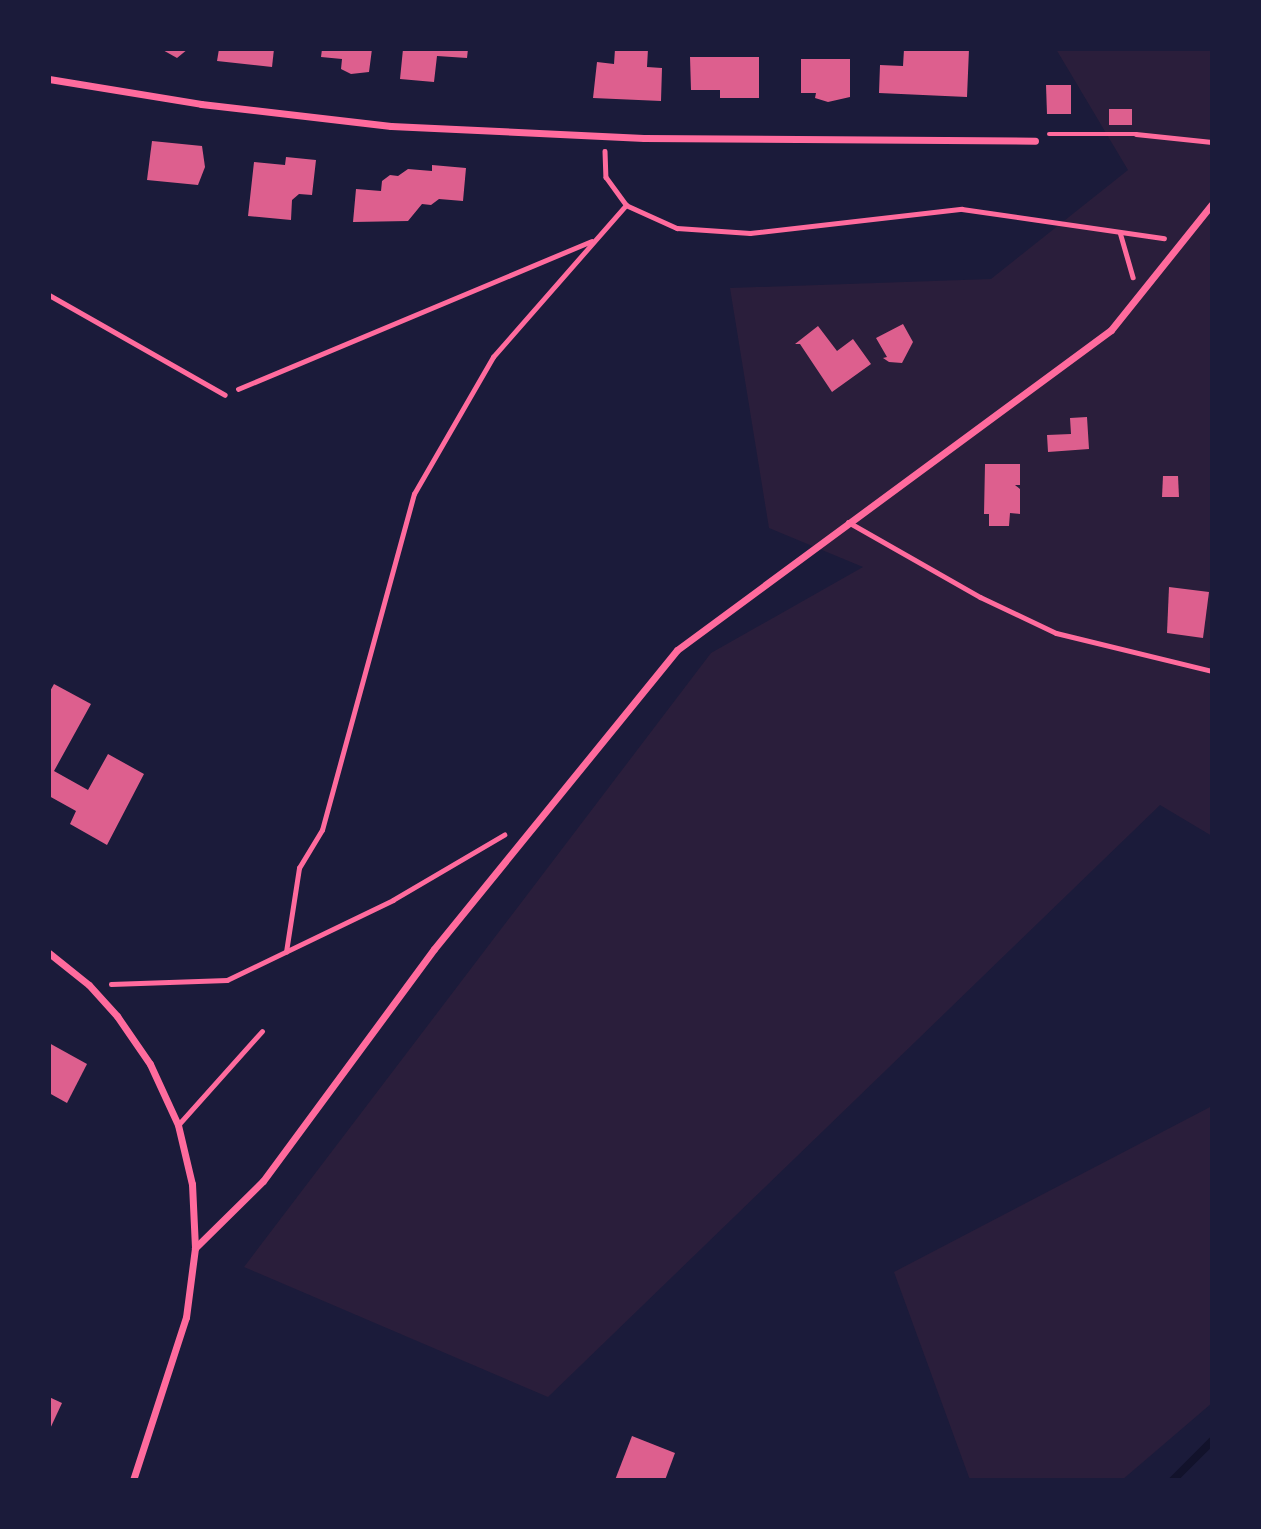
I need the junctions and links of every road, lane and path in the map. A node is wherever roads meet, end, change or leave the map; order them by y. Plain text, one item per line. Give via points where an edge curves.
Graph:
1 (49, 79) edge
2 (604, 136) junction
3 (1035, 141) joint
4 (1212, 142) edge
5 (1212, 204) edge
6 (626, 205) junction
7 (1120, 232) junction
8 (593, 240) junction
9 (1182, 241) junction
10 (49, 295) edge
11 (1139, 295) junction
12 (225, 395) joint
13 (848, 522) junction
14 (1212, 671) edge
15 (508, 833) dead end
16 (286, 952) junction
17 (49, 953) edge
18 (89, 985) junction
19 (262, 1031) dead end
20 (178, 1125) junction
21 (195, 1248) junction
22 (132, 1480) edge

1 - 2 street via 201,104 391,125
2 - 3 street
2 - 6 path via 606,177
3 - 4 path via 1041,134 1136,134
5 - 9 street
6 - 7 path via 677,228 750,233 962,209
6 - 8 path
7 - 9 path
7 - 11 path
8 - 12 path
8 - 16 path via 493,357 414,494 322,830 299,868
9 - 11 street
10 - 12 lane
11 - 13 street via 1111,330
13 - 14 lane via 980,597 1056,633
13 - 21 street via 677,650 434,949 263,1181
15 - 16 path via 393,900
16 - 18 path via 227,980
17 - 18 street
18 - 20 street via 150,1064
19 - 20 lane
20 - 21 street via 192,1184
21 - 22 street via 186,1317

